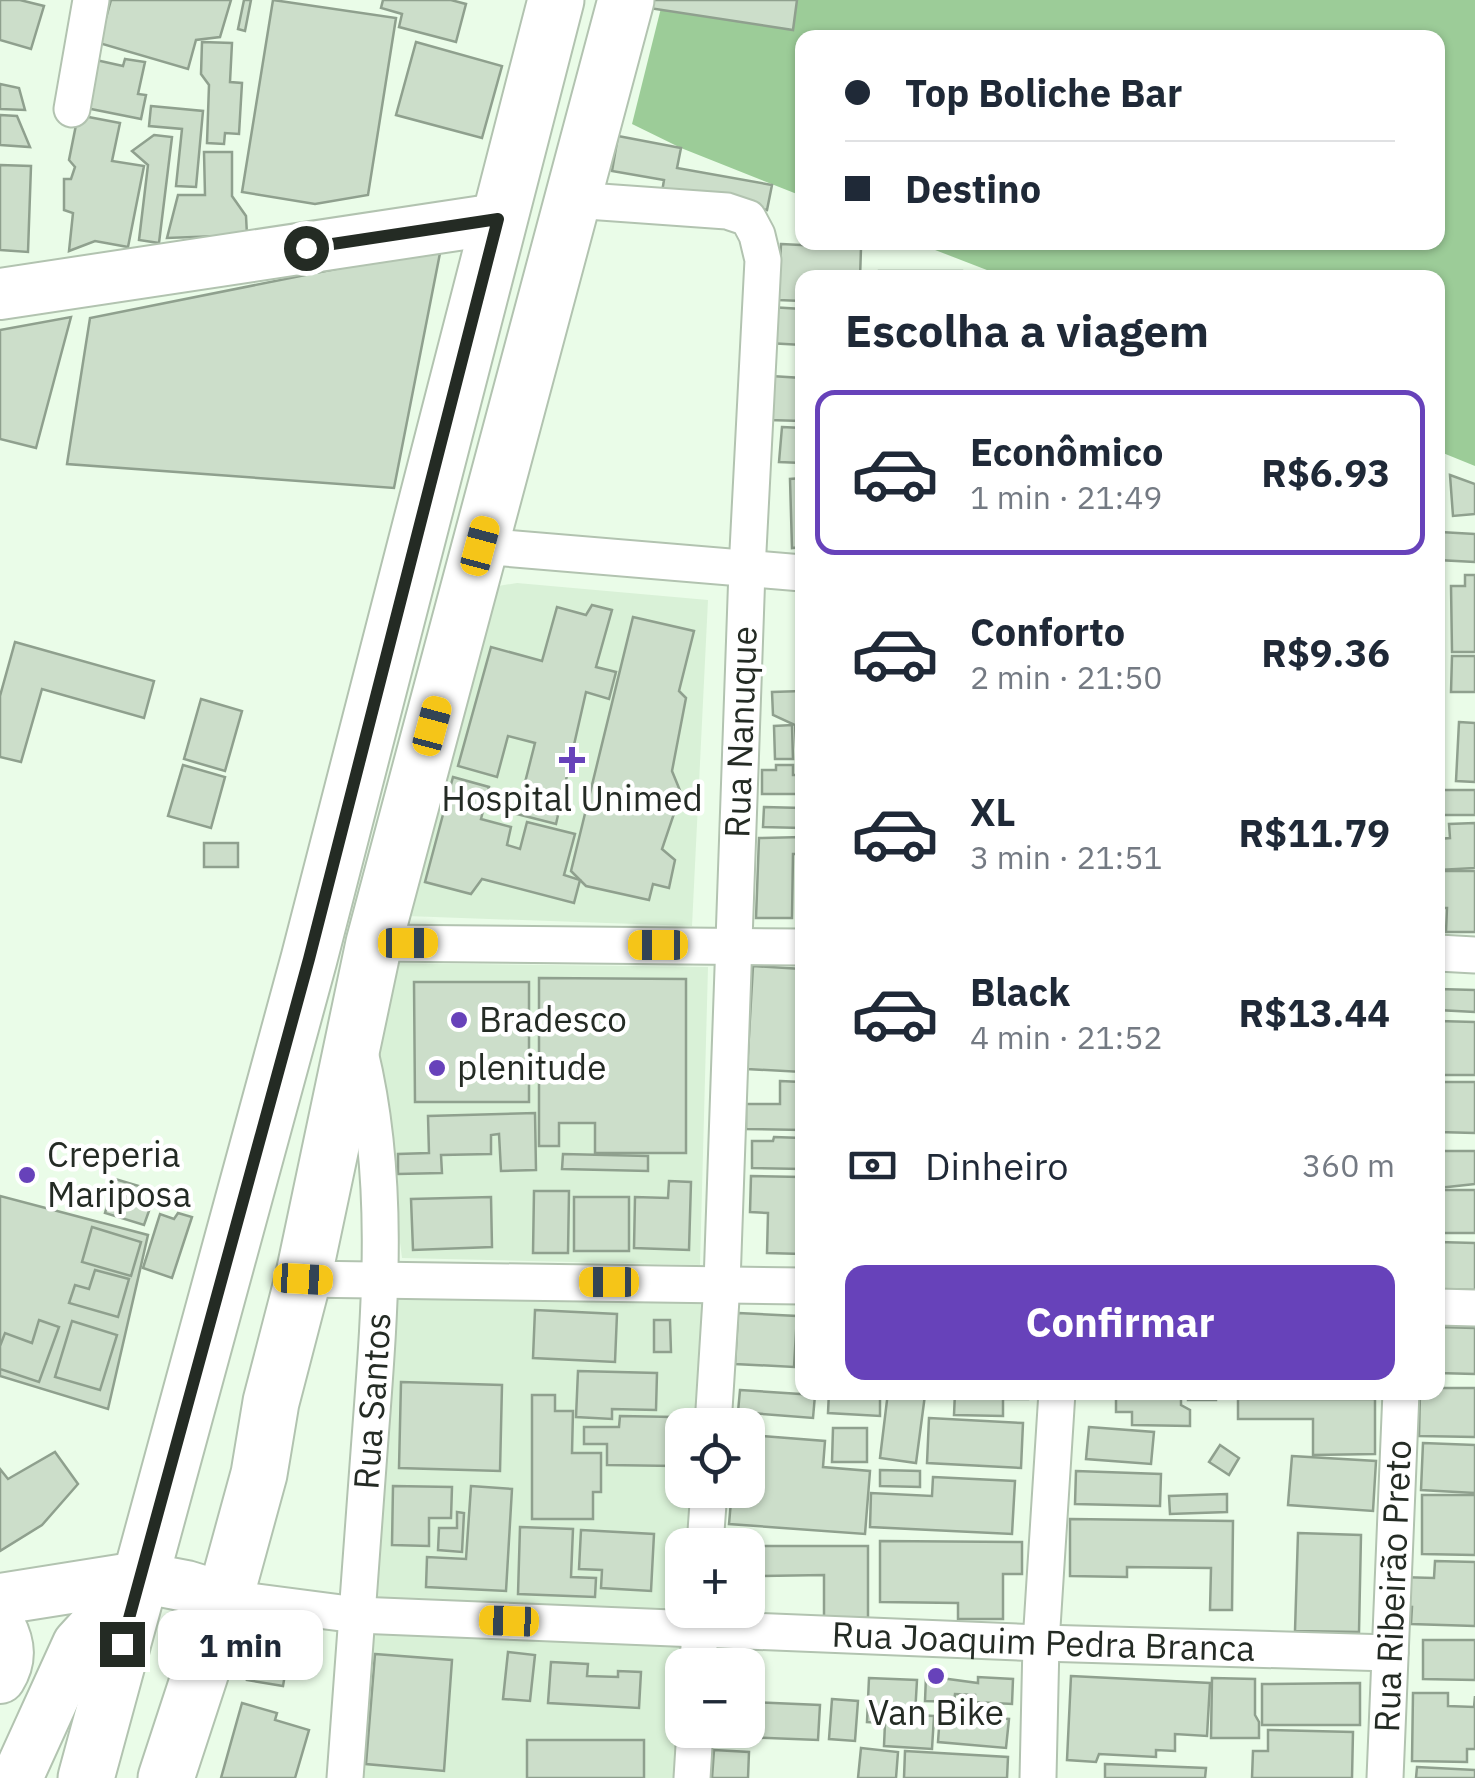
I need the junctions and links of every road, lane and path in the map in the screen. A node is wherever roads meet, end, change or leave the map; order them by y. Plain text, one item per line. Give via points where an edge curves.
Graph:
1 (92, 0) edge
2 (556, 0) edge
3 (626, 0) edge
4 (72, 109) dead end
5 (573, 200) junction
6 (498, 219) junction
7 (0, 294) edge
8 (480, 546) junction
9 (747, 570) junction
10 (795, 573) edge
11 (374, 943) junction
12 (733, 946) junction
13 (795, 947) edge
14 (1445, 954) edge
15 (1475, 956) edge
16 (354, 1025) junction
17 (303, 1279) junction
18 (382, 1282) junction
19 (722, 1283) junction
20 (795, 1286) edge
21 (1445, 1307) edge
22 (1475, 1308) edge
23 (1056, 1400) edge
24 (1401, 1400) edge
25 (714, 1408) edge
26 (139, 1578) junction
27 (225, 1598) junction
28 (0, 1600) edge
29 (357, 1615) junction
30 (665, 1619) edge
31 (765, 1624) edge
32 (0, 1626) edge
33 (1041, 1643) junction
34 (1390, 1654) junction
35 (0, 1678) edge
36 (694, 1748) edge
37 (17, 1778) edge
38 (86, 1778) edge
39 (166, 1778) edge
40 (345, 1778) edge
41 (692, 1778) edge
42 (1038, 1778) edge
43 (1384, 1778) edge

1 - 4 street
2 - 6 main road
3 - 5 main road
5 - 8 main road
5 - 9 street, Rua Nanuque via 727,211 748,218 757,234 763,260
6 - 7 street
6 - 26 main road via 309,959
8 - 9 street
8 - 11 main road
9 - 10 street
9 - 12 street, Rua Nanuque
11 - 12 street
11 - 16 main road
12 - 13 street
12 - 19 street, Rua Nanuque
14 - 15 street
16 - 17 main road
16 - 18 street, Rua Santos via 374,1120
17 - 18 street
17 - 27 main road
18 - 19 street
18 - 29 street, Rua Santos
19 - 20 street
19 - 25 street, Rua Nanuque
21 - 22 street
23 - 33 street
24 - 34 street, Rua Ribeirão Preto
26 - 27 street
26 - 28 street
26 - 37 street via 78,1644
26 - 38 main road
27 - 29 street, Rua Joaquim Pedra Branca
27 - 39 main road
29 - 30 street, Rua Joaquim Pedra Branca
29 - 40 street, Rua Santos
31 - 33 street, Rua Joaquim Pedra Branca
32 - 35 street via 9,1650
33 - 34 street, Rua Joaquim Pedra Branca
33 - 42 street
34 - 43 street, Rua Ribeirão Preto
36 - 41 street

